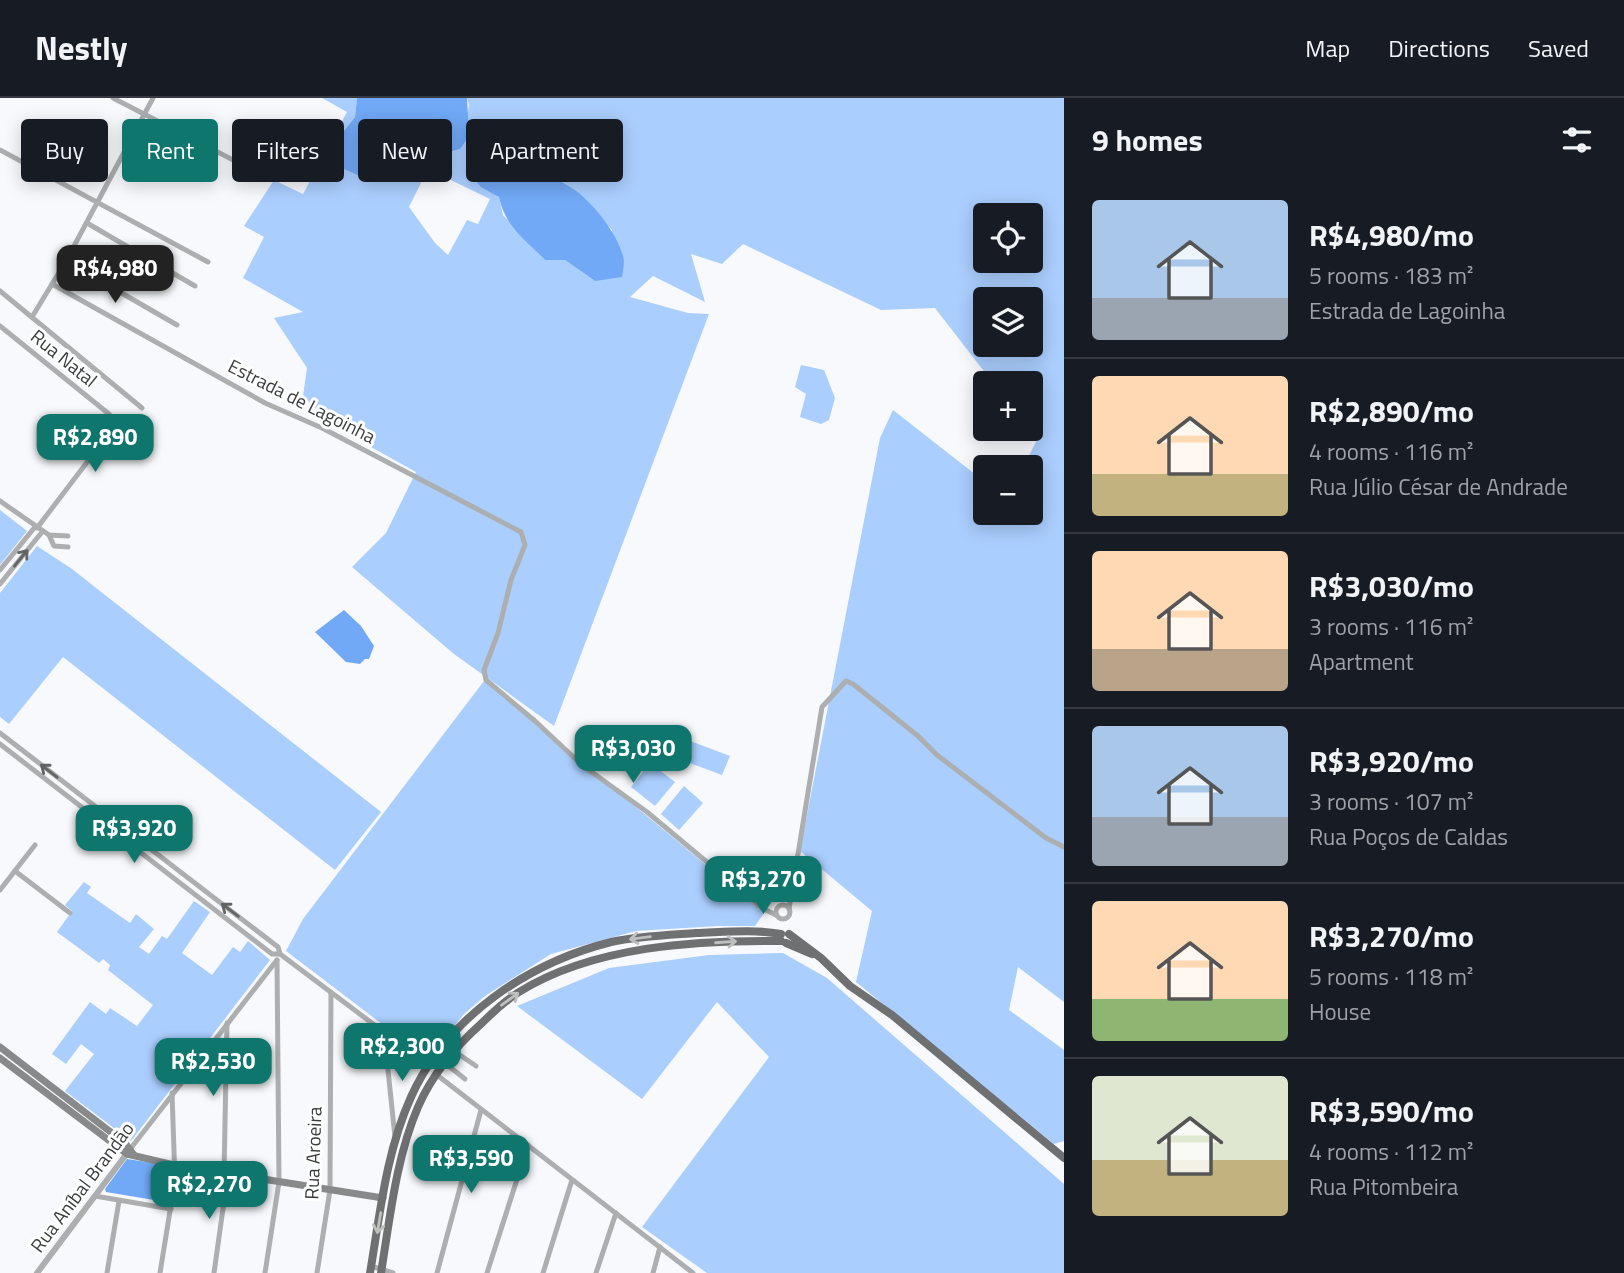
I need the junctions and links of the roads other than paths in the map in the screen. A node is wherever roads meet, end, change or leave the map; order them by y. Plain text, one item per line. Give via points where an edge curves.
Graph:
1 (113, 98) edge
2 (153, 98) edge
3 (144, 114) junction
4 (0, 150) edge
5 (232, 159) edge
6 (98, 203) junction
7 (87, 223) junction
8 (66, 261) junction
9 (208, 262) dead end
10 (52, 285) junction
11 (195, 286) dead end
12 (0, 291) edge
13 (32, 317) junction
14 (177, 325) dead end
15 (0, 326) edge
16 (142, 408) dead end
17 (0, 501) edge
18 (38, 529) junction
19 (49, 536) junction
20 (68, 536) dead end
21 (68, 547) dead end
22 (0, 570) edge
23 (0, 584) edge
24 (0, 733) edge
25 (0, 744) edge
26 (35, 845) dead end
27 (1064, 847) edge
28 (15, 872) junction
29 (0, 890) edge
30 (790, 911) junction
31 (69, 913) dead end
32 (778, 917) junction
33 (785, 937) junction
34 (279, 957) junction
35 (331, 992) junction
36 (471, 1017) junction
37 (227, 1023) junction
38 (463, 1024) junction
39 (475, 1029) junction
40 (384, 1032) junction
41 (0, 1047) edge
42 (454, 1051) junction
43 (0, 1058) edge
44 (13, 1063) junction
45 (445, 1063) junction
46 (429, 1066) junction
47 (475, 1066) dead end
48 (437, 1074) junction
49 (465, 1079) dead end
50 (172, 1093) junction
51 (52, 1098) junction
52 (65, 1098) junction
53 (68, 1110) junction
54 (481, 1110) junction
55 (82, 1111) junction
56 (395, 1137) junction
57 (528, 1145) junction
58 (131, 1152) junction
59 (1064, 1158) edge
60 (174, 1166) junction
61 (226, 1173) junction
62 (572, 1180) junction
63 (279, 1182) junction
64 (330, 1190) junction
65 (95, 1196) junction
66 (383, 1198) junction
67 (119, 1200) junction
68 (172, 1209) junction
69 (616, 1213) junction
70 (660, 1247) junction
71 (371, 1270) edge
72 (382, 1270) edge
73 (37, 1273) edge
74 (107, 1273) edge
75 (160, 1273) edge
76 (214, 1273) edge
77 (265, 1273) edge
78 (317, 1273) edge
79 (393, 1273) edge
80 (437, 1273) edge
81 (488, 1273) edge
82 (543, 1273) edge
83 (596, 1273) edge
84 (653, 1273) edge
85 (693, 1273) edge

1 - 3 street
2 - 3 street
3 - 5 street
3 - 6 street
4 - 6 street
6 - 7 street
6 - 9 street
7 - 8 street
7 - 11 street
8 - 10 street
8 - 14 street
10 - 13 street
10 - 32 street, Estrada de Lagoinha via 265,403 519,530 526,540 484,670 486,680 582,765
12 - 13 street
13 - 16 street
15 - 18 street, Rua Natal via 113,420 77,482
17 - 18 street
18 - 19 street
18 - 22 street
23 -> 18 street
19 - 20 street
19 - 21 street via 54,546
34 -> 24 street via 278,947
25 - 34 street
26 - 28 street
27 - 30 street via 1046,838 846,681 822,707
28 - 29 street
28 - 31 street
30 - 32 street via 786,919
30 - 32 street via 781,905 776,909
30 - 33 street
32 - 33 street
33 -> 36 main road via 744,931 612,942 519,980
39 -> 33 main road via 520,992 594,960 660,948
33 - 59 main road via 821,958
34 - 35 street
34 - 37 street, Rua Aníbal Brandão
34 - 63 street
35 - 40 street
35 - 64 street, Rua Aroeira
36 - 38 main road
36 - 39 main road
37 - 50 street, Rua Aníbal Brandão
37 - 61 street
38 - 39 main road
38 - 46 main road
39 - 42 main road
40 - 46 street
40 - 56 street
41 - 44 main road
42 - 45 main road
42 - 47 street
43 - 44 main road
44 - 51 main road
44 - 52 main road
45 - 48 main road
45 - 49 street
46 - 56 main road
48 - 54 street
48 - 72 main road via 404,1147
50 - 58 street, Rua Aníbal Brandão
50 - 60 street
51 - 52 main road
51 - 53 main road
52 - 55 main road
53 - 55 main road
53 - 58 main road
54 - 57 street
54 - 80 street
55 - 58 main road
56 - 66 main road
57 - 62 street
57 - 81 street
58 - 60 main road
58 - 65 street, Rua Aníbal Brandão
60 - 61 main road
60 - 68 street
61 - 63 main road
61 - 76 street
62 - 69 street
62 - 82 street
63 - 64 main road
63 - 77 street
64 - 66 main road
64 - 78 street, Rua Aroeira
65 - 67 street
65 - 73 street, Rua Aníbal Brandão
66 -> 71 main road
67 - 68 street
67 - 74 street
68 - 75 street
69 - 70 street
69 - 83 street
70 - 84 street
70 - 85 street
71 - 72 street
72 - 79 street

